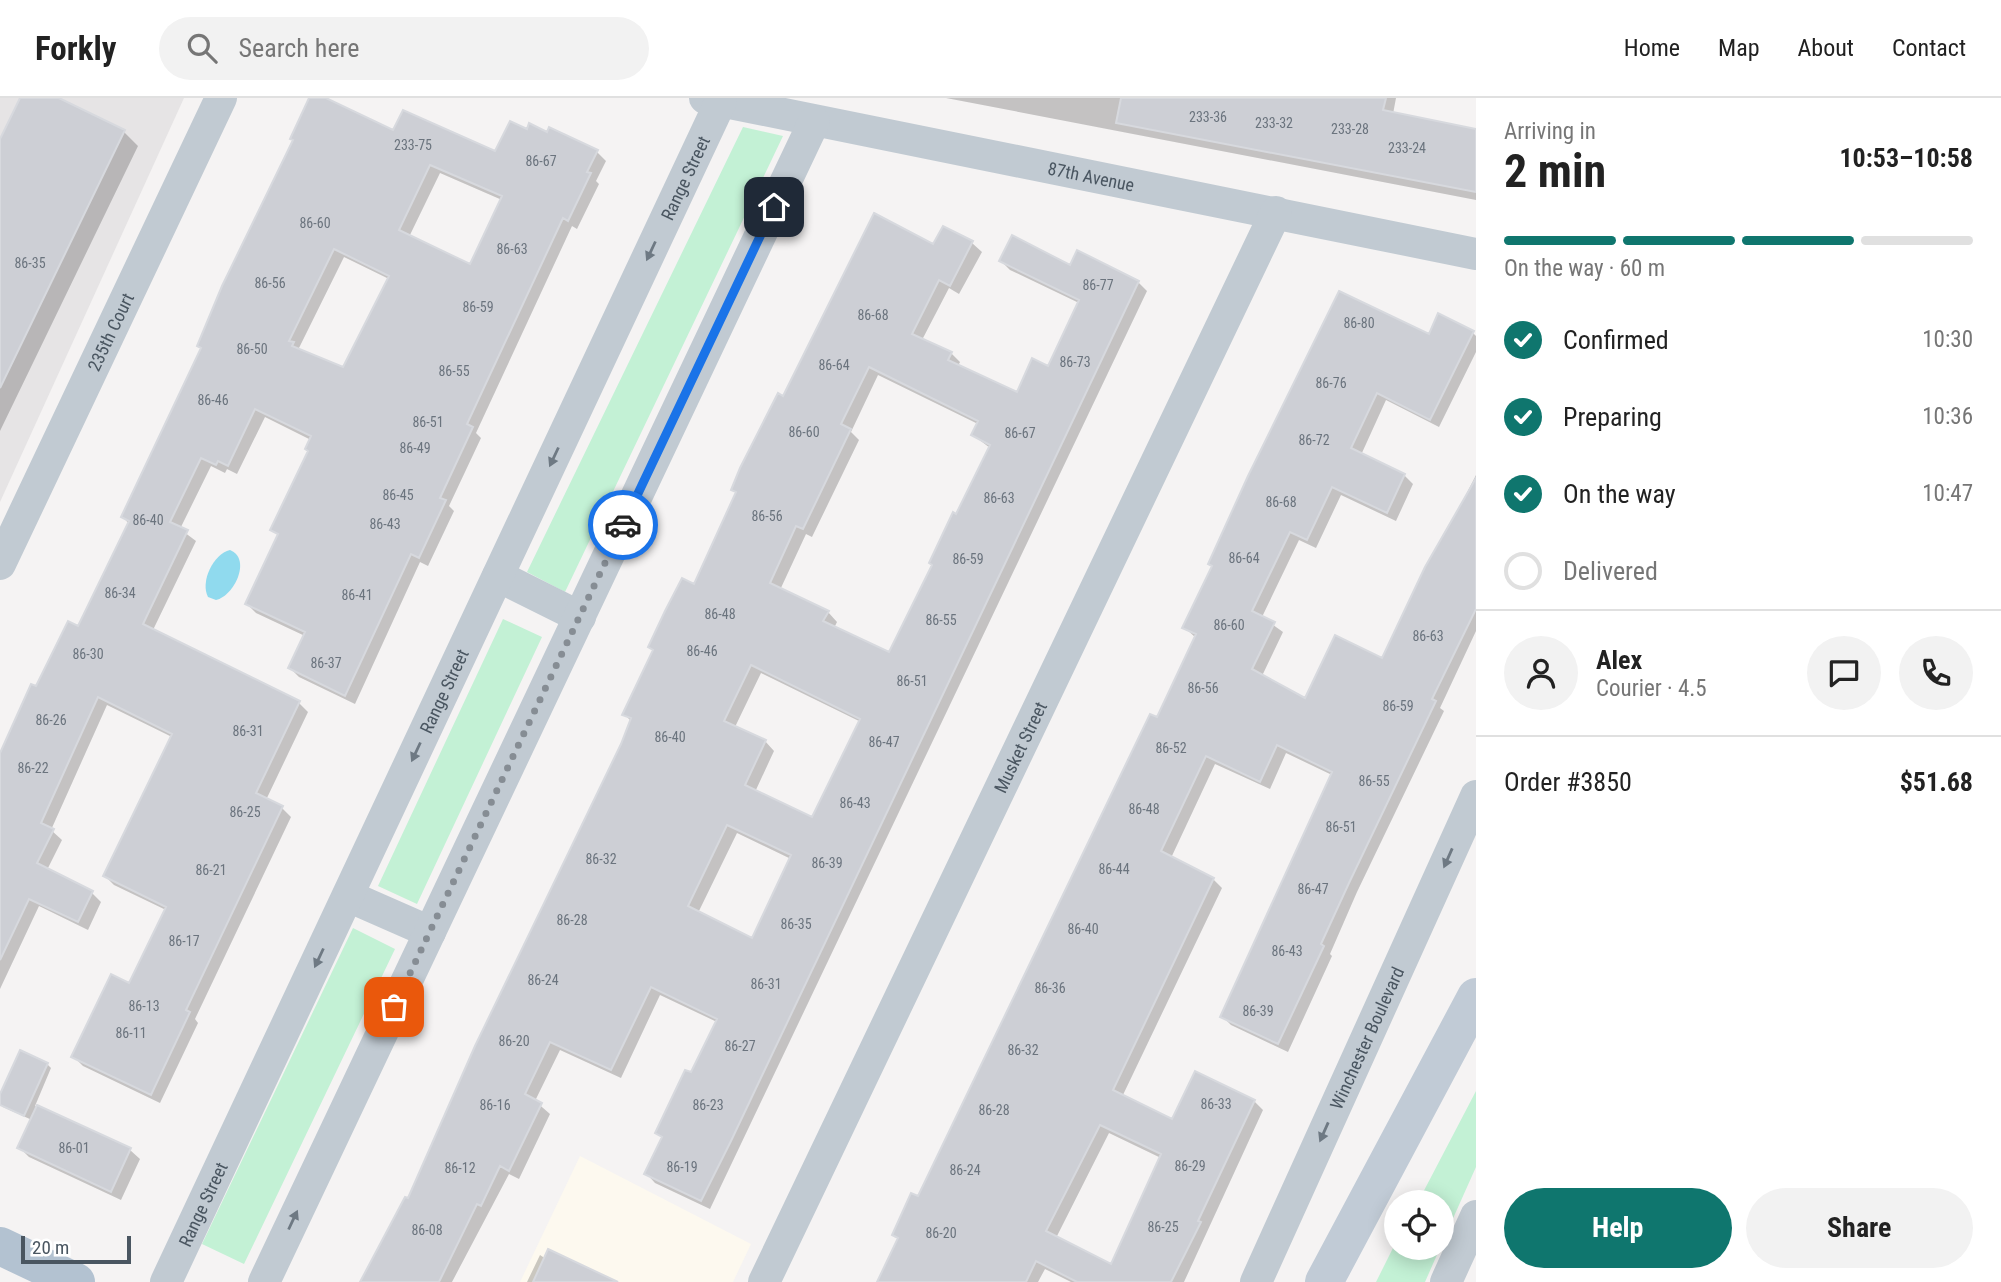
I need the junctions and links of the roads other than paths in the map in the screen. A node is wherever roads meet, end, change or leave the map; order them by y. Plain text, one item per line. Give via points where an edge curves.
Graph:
1 (220, 98) edge
2 (713, 99) edge
3 (814, 122) junction
4 (1276, 212) junction
5 (1476, 254) edge
6 (0, 564) edge
7 (498, 576) junction
8 (580, 617) junction
9 (1476, 796) edge
10 (348, 896) junction
11 (430, 932) junction
12 (1476, 997) edge
13 (1476, 1216) edge
14 (0, 1246) edge
15 (76, 1282) edge
16 (166, 1282) edge
17 (264, 1282) edge
18 (764, 1282) edge
19 (1256, 1282) edge
20 (1324, 1282) edge
21 (1446, 1282) edge

1 - 6 street, 235th Court
2 - 3 street, 87th Avenue
2 -> 7 street, Range Street
3 - 4 street, 87th Avenue
3 - 8 street
4 - 5 street, 87th Avenue
4 - 18 street, Musket Street
7 - 8 street
7 -> 10 street, Range Street
8 - 11 street
9 -> 19 street, Winchester Boulevard
10 - 11 street
10 -> 16 street, Range Street
17 -> 11 street
12 - 20 main road
13 - 21 street
14 - 15 main road

